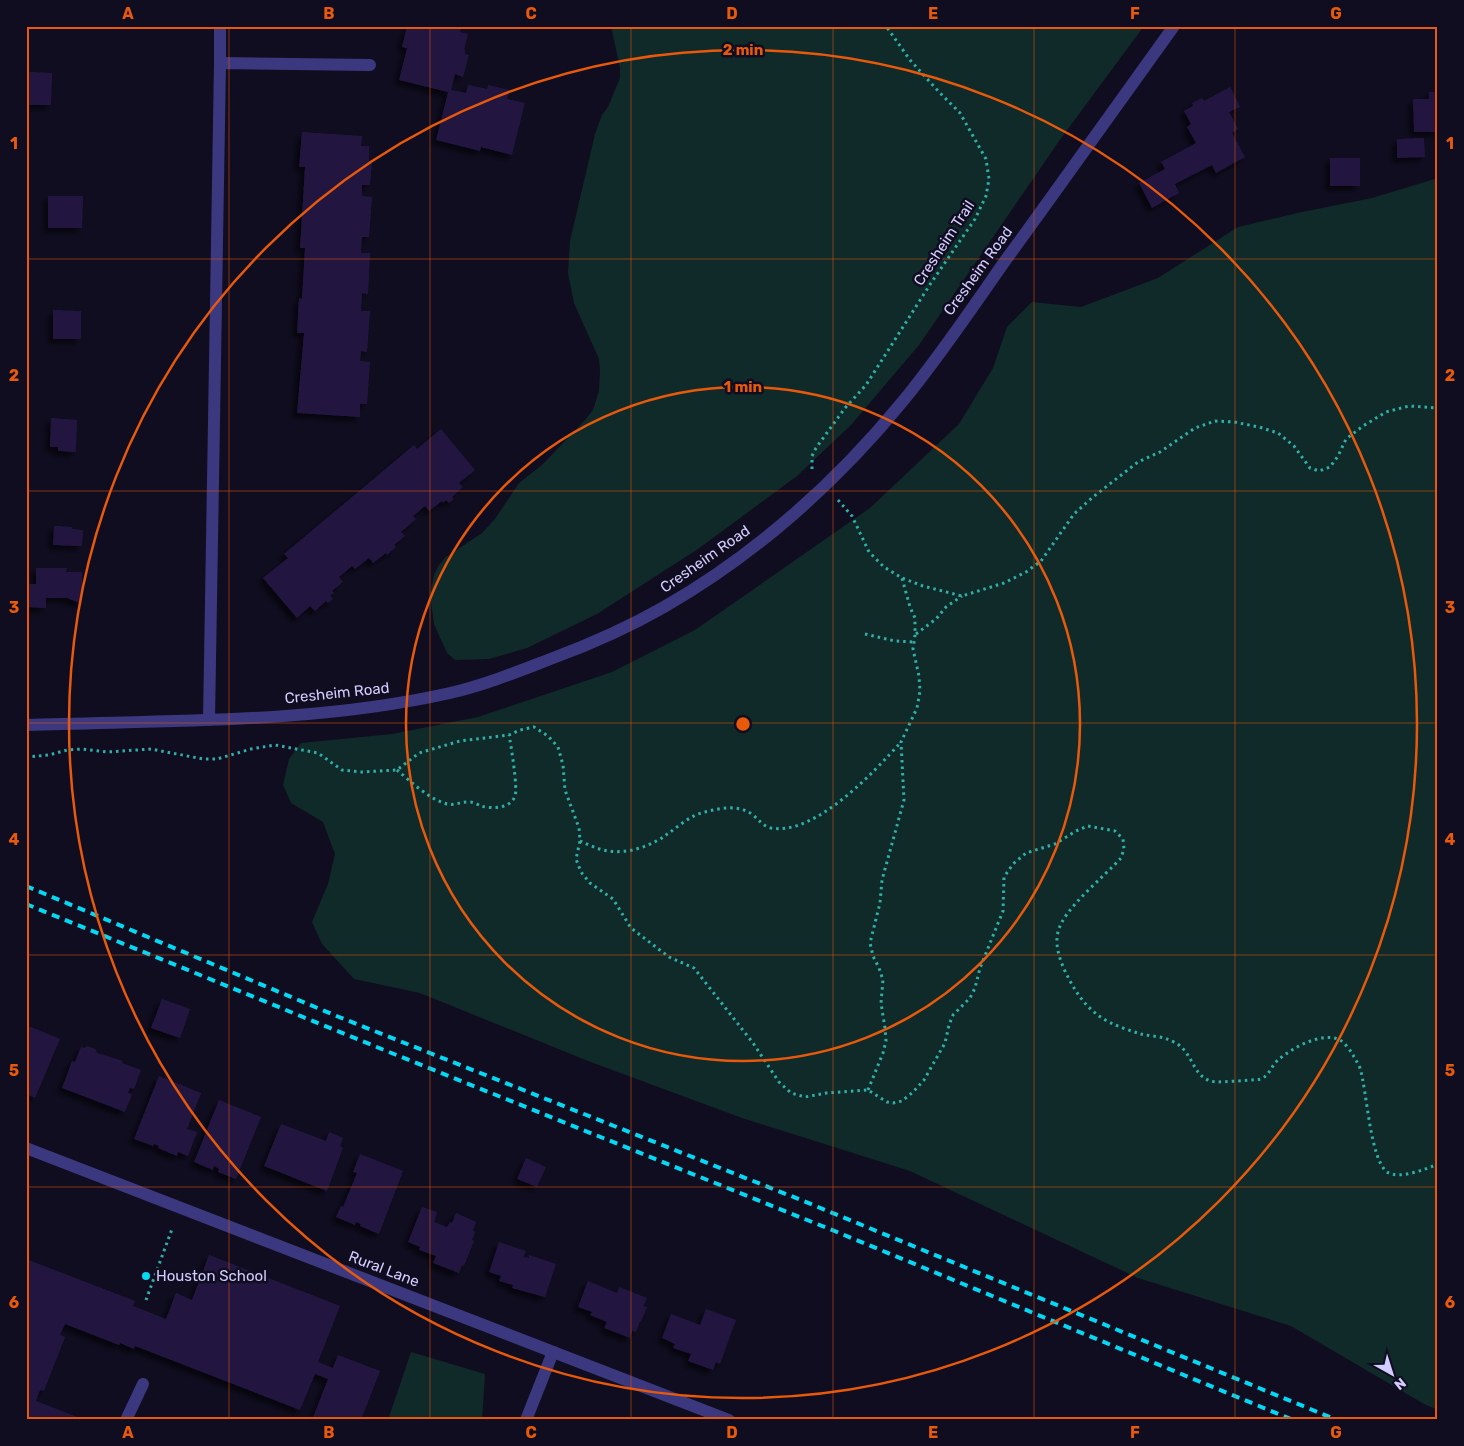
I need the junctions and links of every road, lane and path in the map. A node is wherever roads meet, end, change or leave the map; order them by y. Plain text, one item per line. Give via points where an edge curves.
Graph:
1 (220, 26) edge
2 (886, 26) edge
3 (1174, 26) edge
4 (220, 63) junction
5 (370, 65) dead end
6 (1438, 408) edge
7 (812, 471) dead end
8 (838, 500) dead end
9 (902, 578) junction
10 (962, 596) junction
11 (864, 634) dead end
12 (915, 635) junction
13 (914, 642) junction
14 (209, 720) junction
15 (26, 725) edge
16 (509, 735) junction
17 (901, 742) junction
18 (26, 757) edge
19 (397, 770) junction
20 (580, 842) junction
21 (868, 1090) junction
22 (26, 1148) edge
23 (1438, 1164) edge
24 (172, 1229) dead end
25 (146, 1300) dead end
26 (553, 1352) junction
27 (143, 1384) dead end
28 (126, 1420) edge
29 (526, 1420) edge
30 (730, 1420) edge

1 - 4 street
2 - 7 path, Cresheim Trail via 910,60 960,113 986,159 989,180 986,196 975,219 866,385 816,448 812,456
3 - 14 street, Cresheim Road via 904,400 852,460 787,520 722,570 662,609 597,641 455,692 348,710
4 - 5 street
4 - 14 street
6 - 10 path via 1410,406 1386,412 1346,439 1330,466 1319,471 1310,468 1294,446 1278,433 1260,426 1215,421 1195,428 1160,452 1138,462 1074,514 1040,560 1026,572 1004,583
8 - 9 path via 852,516 869,552
9 - 10 path
9 - 12 path via 915,618
10 - 12 path
11 - 13 path
12 - 13 path
13 - 17 path via 920,691 917,708
14 - 15 street, Cresheim Road
16 - 19 path via 460,741 418,753
16 - 19 path via 515,796 499,808 470,802 443,803
16 - 20 path via 534,727 558,746
17 - 20 path via 855,790 804,823 770,828 742,808 724,809 703,812 648,846 632,850 608,852
17 - 21 path via 904,800 882,880 870,944 883,980 881,1003 886,1041
18 - 19 path via 67,750 151,749 217,759 275,745 318,753 342,770
20 - 21 path via 576,859 590,883 613,899 631,928 669,957 694,968 779,1082 791,1093 805,1097
21 - 23 path via 893,1103 902,1101 924,1080 945,1043 953,1015 975,988 1003,911 1004,877 1026,853 1055,844 1088,826 1115,831 1123,840 1124,849 1121,858 1066,916 1056,941 1067,976 1092,1012 1110,1023 1166,1038 1181,1046 1195,1069 1204,1078 1216,1082 1260,1080 1269,1074 1276,1061 1292,1049 1326,1038 1340,1040 1360,1066 1371,1133 1378,1160 1387,1172 1397,1176
22 - 26 street, Rural Lane
24 - 25 path
26 - 29 street
26 - 30 street, Rural Lane
27 - 28 street

